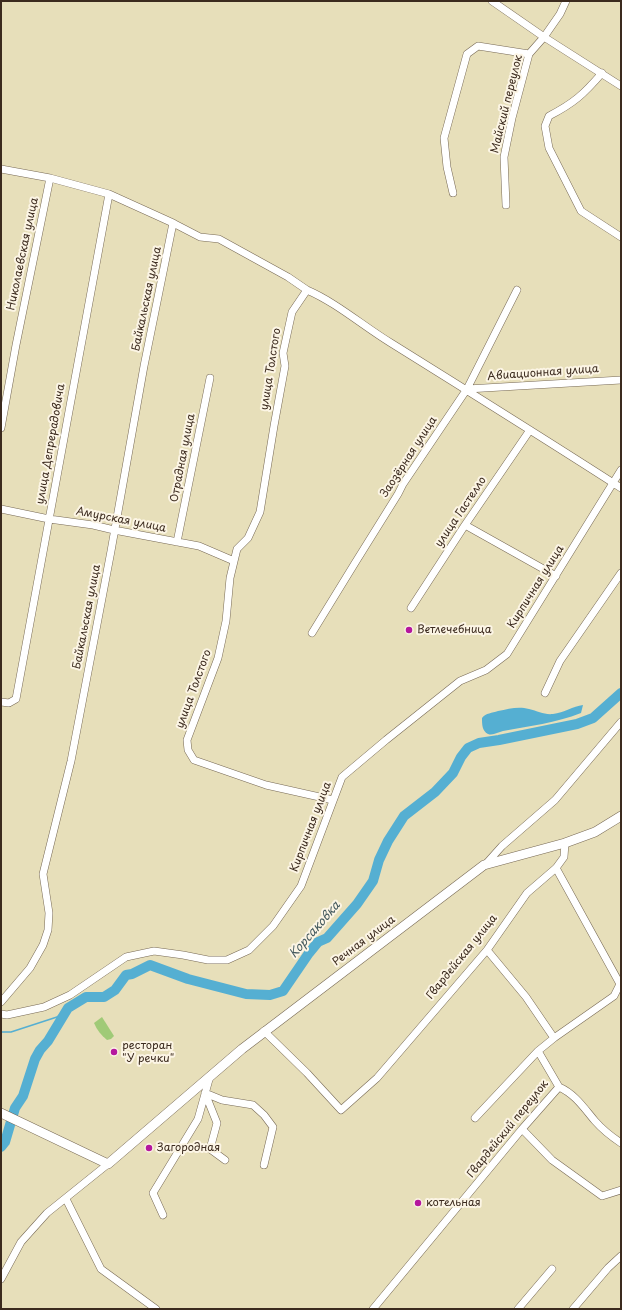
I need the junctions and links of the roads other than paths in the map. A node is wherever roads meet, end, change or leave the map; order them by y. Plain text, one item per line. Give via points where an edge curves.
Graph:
1 (492, 1) edge
2 (566, 1) edge
3 (544, 37) junction
4 (529, 54) junction
5 (602, 73) junction
6 (621, 86) edge
7 (1, 169) edge
8 (50, 178) junction
9 (453, 193) dead end
10 (108, 194) junction
11 (506, 205) dead end
12 (173, 223) junction
13 (621, 237) edge
14 (307, 290) junction
15 (517, 290) dead end
16 (210, 378) dead end
17 (621, 380) edge
18 (467, 389) junction
19 (1, 428) edge
20 (530, 430) junction
21 (621, 470) edge
22 (613, 483) junction
23 (621, 488) edge
24 (1, 509) edge
25 (49, 518) junction
26 (465, 525) junction
27 (114, 530) junction
28 (177, 542) junction
29 (234, 561) junction
30 (621, 573) edge
31 (556, 576) junction
32 (411, 608) dead end
33 (312, 633) dead end
34 (545, 693) dead end
35 (1, 702) edge
36 (621, 722) edge
37 (333, 800) junction
38 (621, 816) edge
39 (565, 843) junction
40 (484, 865) junction
41 (556, 868) junction
42 (487, 950) junction
43 (1, 1002) edge
44 (1, 1014) edge
45 (264, 1031) junction
46 (554, 1038) junction
47 (538, 1051) junction
48 (210, 1076) junction
49 (559, 1087) junction
50 (205, 1093) junction
51 (2, 1113) edge
52 (475, 1118) dead end
53 (522, 1129) junction
54 (621, 1143) edge
55 (225, 1160) dead end
56 (108, 1164) junction
57 (264, 1165) dead end
58 (621, 1190) edge
59 (66, 1199) junction
60 (163, 1216) dead end
61 (621, 1256) edge
62 (552, 1269) dead end
63 (1, 1279) edge
64 (156, 1309) edge
65 (373, 1309) edge
66 (518, 1309) edge
67 (573, 1309) edge

1 - 3 street
2 - 3 street, Майский переулок
3 - 4 street, Майский переулок
3 - 5 street
4 - 9 street via 478,46 467,54 444,138
4 - 11 street, Майский переулок via 504,157
5 - 6 street
5 - 13 street via 567,107 549,116 544,126 554,160 581,211
7 - 8 street
8 - 10 street
8 - 19 street, Николаевская улица
10 - 12 street
10 - 25 street, улица Депрерадовича
12 - 14 street via 200,236 218,238
12 - 27 street, Байкальская улица
14 - 18 street
14 - 29 street, улица Толстого via 292,312 283,353 285,366 260,512 248,538 237,549
15 - 18 street, Заозёрная улица
16 - 28 street, Отрадная улица
17 - 18 street, Авиационная улица
18 - 20 street
18 - 33 street, Заозёрная улица via 403,484
20 - 22 street
20 - 26 street, улица Гастелло
21 - 22 street, Кирпичная улица
22 - 23 street
22 - 31 street, Кирпичная улица
24 - 25 street, Амурская улица
25 - 27 street, Амурская улица
25 - 35 street, улица Депрерадовича via 16,699 9,703
26 - 31 street
26 - 32 street, улица Гастелло
27 - 28 street, Амурская улица
27 - 43 street, Байкальская улица via 71,761 43,874 49,913 48,930 30,968
28 - 29 street, Амурская улица via 199,546
29 - 37 street, улица Толстого via 218,658 187,740 188,750 194,760 266,784
30 - 34 street via 560,661
31 - 37 street, Кирпичная улица via 507,654 486,670 460,680 386,740 342,778
36 - 40 street, Речная улица via 555,800
37 - 44 street, Кирпичная улица via 300,886 274,926 249,950 227,960 208,960 154,951 126,957 70,995 44,1006 7,1015
38 - 39 main road via 595,832
39 - 40 main road
39 - 41 street, Гвардейская улица via 564,857
40 - 45 main road, Речная улица
41 - 42 street, Гвардейская улица via 527,893
41 - 46 street via 620,984 614,996
42 - 45 street, Гвардейская улица via 376,1078 341,1110 308,1073
42 - 46 street via 526,997
45 - 48 main road, Речная улица
46 - 47 street
47 - 49 street, Гвардейский переулок
47 - 52 street
48 - 50 street
48 - 56 main road, Речная улица
49 - 53 street, Гвардейский переулок
49 - 54 street via 567,1091 595,1121
50 - 55 street via 217,1123 210,1149
50 - 57 street via 222,1100 253,1105 264,1115 273,1127
50 - 60 street via 198,1119 153,1194
51 - 56 main road
53 - 58 street via 552,1160 602,1196
53 - 65 street, Гвардейский переулок
56 - 59 street
59 - 63 street via 48,1213 21,1242
59 - 64 street via 101,1269
61 - 67 street
62 - 66 street

